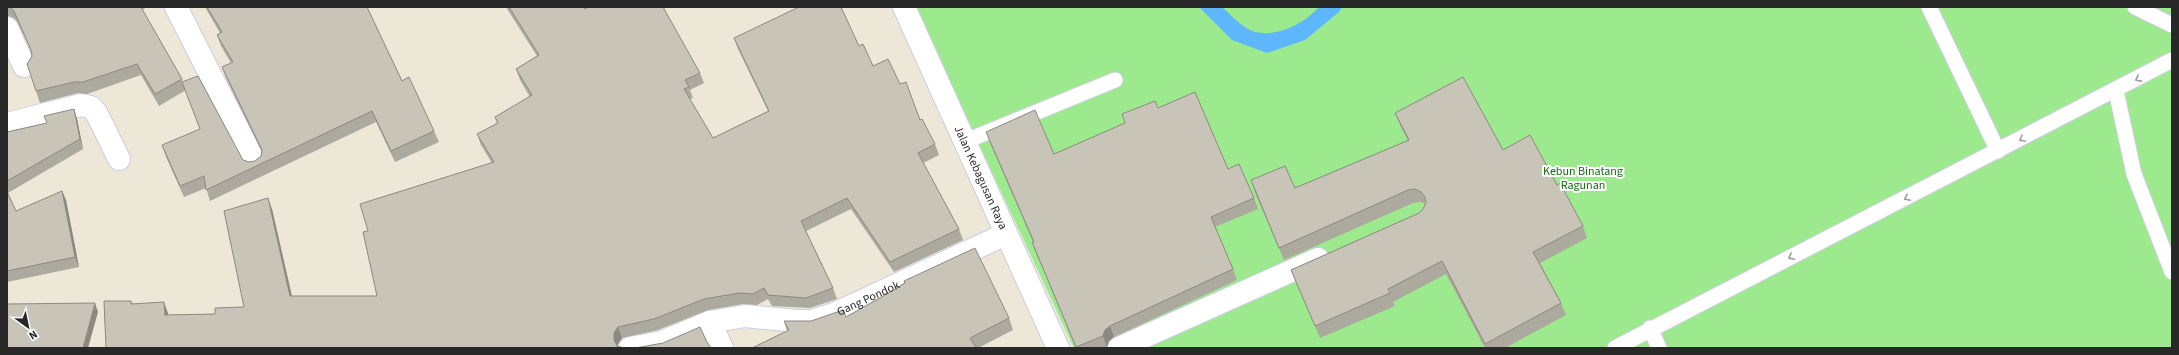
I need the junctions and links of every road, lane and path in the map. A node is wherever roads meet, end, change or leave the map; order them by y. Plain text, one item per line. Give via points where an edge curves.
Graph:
1 (176, 7) edge
2 (904, 7) edge
3 (1930, 7) edge
4 (2135, 7) edge
5 (2172, 25) edge
6 (7, 28) edge
7 (2172, 60) edge
8 (24, 66) dead end
9 (1115, 80) dead end
10 (2116, 90) junction
11 (7, 124) edge
12 (966, 140) junction
13 (1998, 151) junction
14 (119, 159) dead end
15 (254, 161) edge
16 (1006, 234) junction
17 (1338, 250) edge
18 (2172, 272) edge
19 (710, 322) junction
20 (1650, 328) junction
21 (630, 348) edge
22 (722, 348) edge
23 (1058, 348) edge
24 (1119, 348) edge
25 (1615, 348) edge
26 (1659, 348) edge

1 - 15 street
2 - 12 street, Jalan Kebagusan Raya
3 - 13 lane
4 - 5 lane
6 - 8 street
7 -> 10 lane
9 - 12 lane
10 -> 13 lane
10 - 18 lane via 2134,174
11 - 14 street via 87,106 97,114
12 - 16 street, Jalan Kebagusan Raya
13 -> 20 lane
16 - 19 street, Gang Pondok via 812,321 745,316
16 - 23 street, Jalan Kebagusan Raya
17 - 24 street
19 - 21 street, Gang Pondok via 662,342
19 - 22 street
20 - 25 lane
20 - 26 lane

